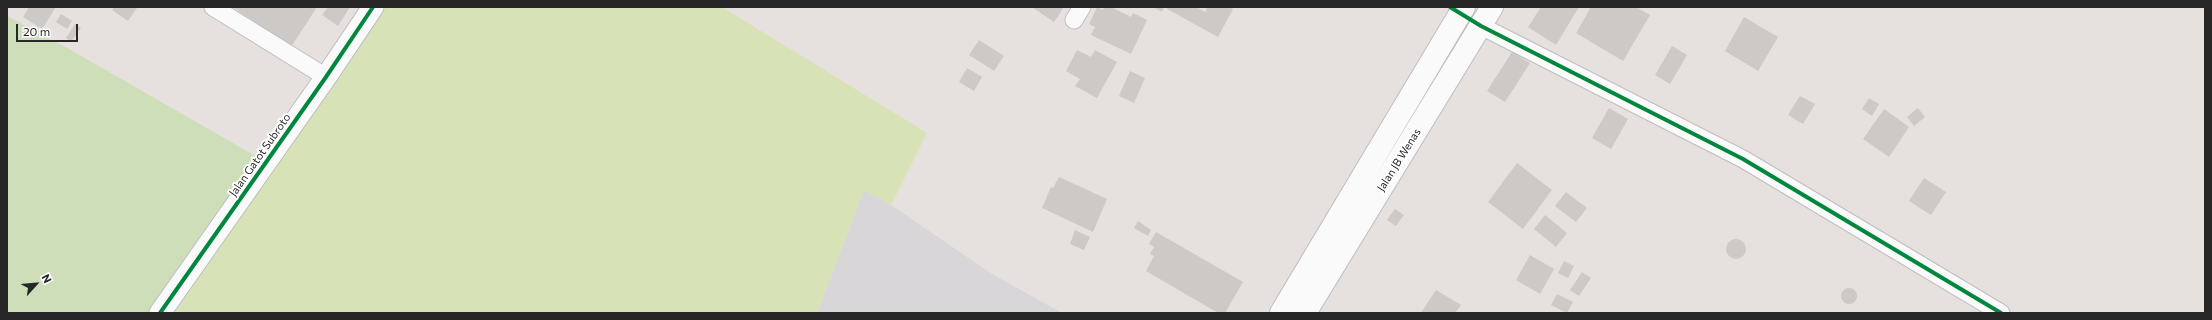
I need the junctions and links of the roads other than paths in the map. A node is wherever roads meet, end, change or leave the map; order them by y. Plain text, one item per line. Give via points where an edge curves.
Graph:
1 (213, 7) edge
2 (373, 7) edge
3 (1492, 7) edge
4 (1458, 9) edge
5 (1481, 26) junction
6 (326, 77) junction
7 (160, 313) edge
8 (1281, 313) edge
9 (1304, 313) edge
10 (2001, 313) edge

1 - 6 street
2 - 6 street, Jalan Gatot Subroto
3 - 5 main road, Jalan JB Wenas
4 - 5 street
4 - 8 main road, Jalan JB Wenas
5 - 9 main road, Jalan JB Wenas
5 - 10 street via 1743,160
6 - 7 street, Jalan Gatot Subroto

